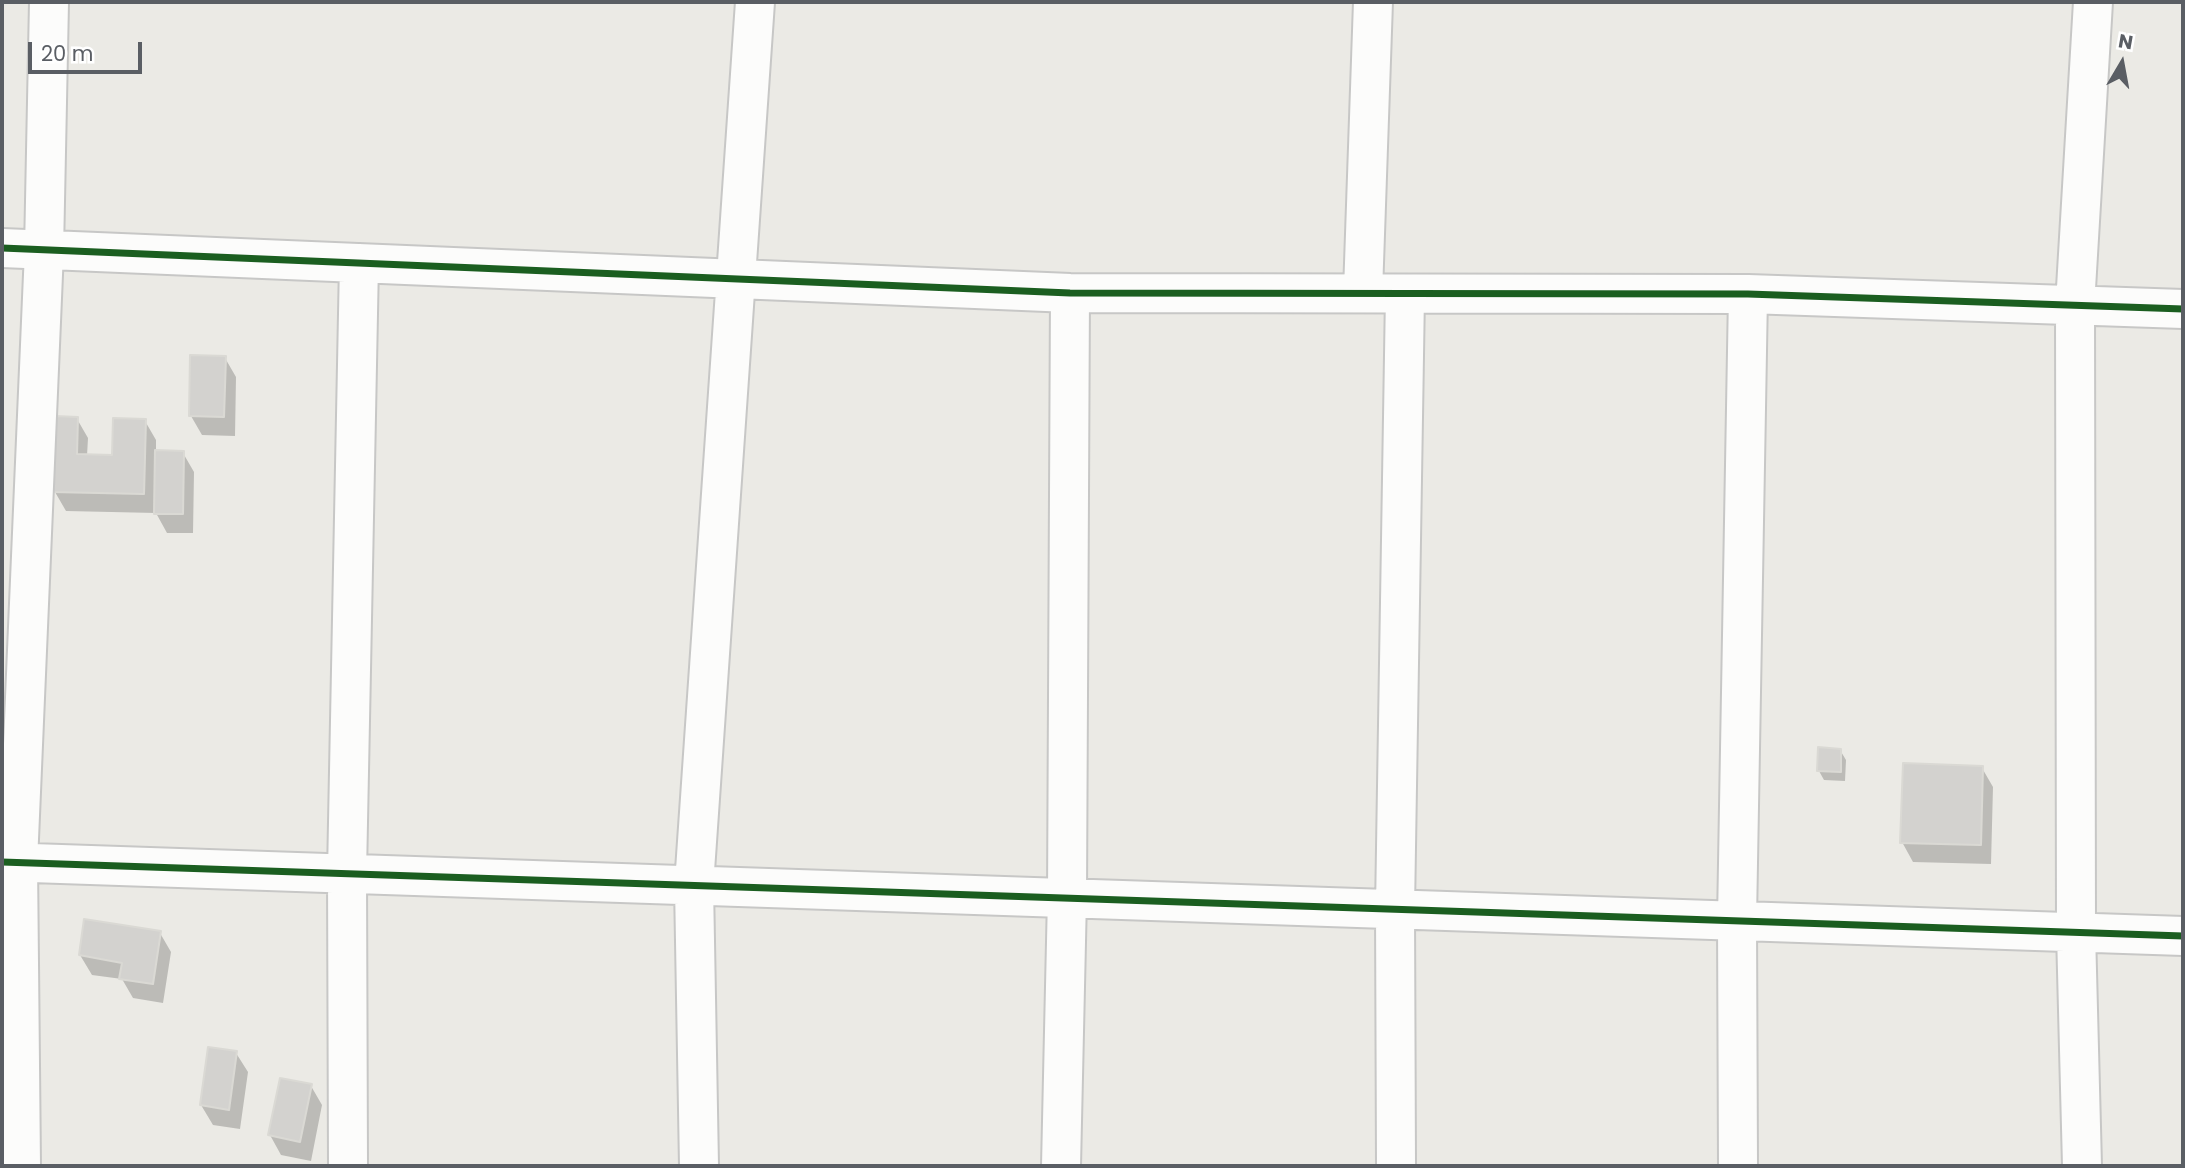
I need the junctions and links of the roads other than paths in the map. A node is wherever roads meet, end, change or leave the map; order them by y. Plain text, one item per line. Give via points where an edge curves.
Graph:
1 (50, 2) edge
2 (755, 2) edge
3 (1373, 2) edge
4 (2093, 2) edge
5 (2, 248) edge
6 (44, 251) junction
7 (359, 263) junction
8 (735, 280) junction
9 (1363, 292) junction
10 (1070, 293) junction
11 (1405, 294) junction
12 (1748, 294) junction
13 (2075, 305) junction
14 (2183, 309) edge
15 (10, 862) edge
16 (348, 873) junction
17 (694, 885) junction
18 (1067, 897) junction
19 (1395, 909) junction
20 (1737, 920) junction
21 (2076, 932) junction
22 (2183, 936) edge
23 (20, 1166) edge
24 (348, 1166) edge
25 (699, 1166) edge
26 (1061, 1166) edge
27 (1396, 1166) edge
28 (1738, 1166) edge
29 (2082, 1166) edge

1 - 6 street
2 - 8 street
3 - 9 street
4 - 13 street
5 - 6 street
6 - 7 street
6 - 15 street
7 - 8 street
7 - 16 street
8 - 10 street
8 - 17 street
9 - 10 street
9 - 11 street
10 - 18 street
11 - 12 street
11 - 19 street
12 - 13 street
12 - 20 street
13 - 14 street
13 - 21 street
15 - 16 street
15 - 23 street
16 - 17 street
16 - 24 street
17 - 18 street
17 - 25 street
18 - 19 street
18 - 26 street
19 - 20 street
19 - 27 street
20 - 21 street
20 - 28 street
21 - 22 street
21 - 29 street

